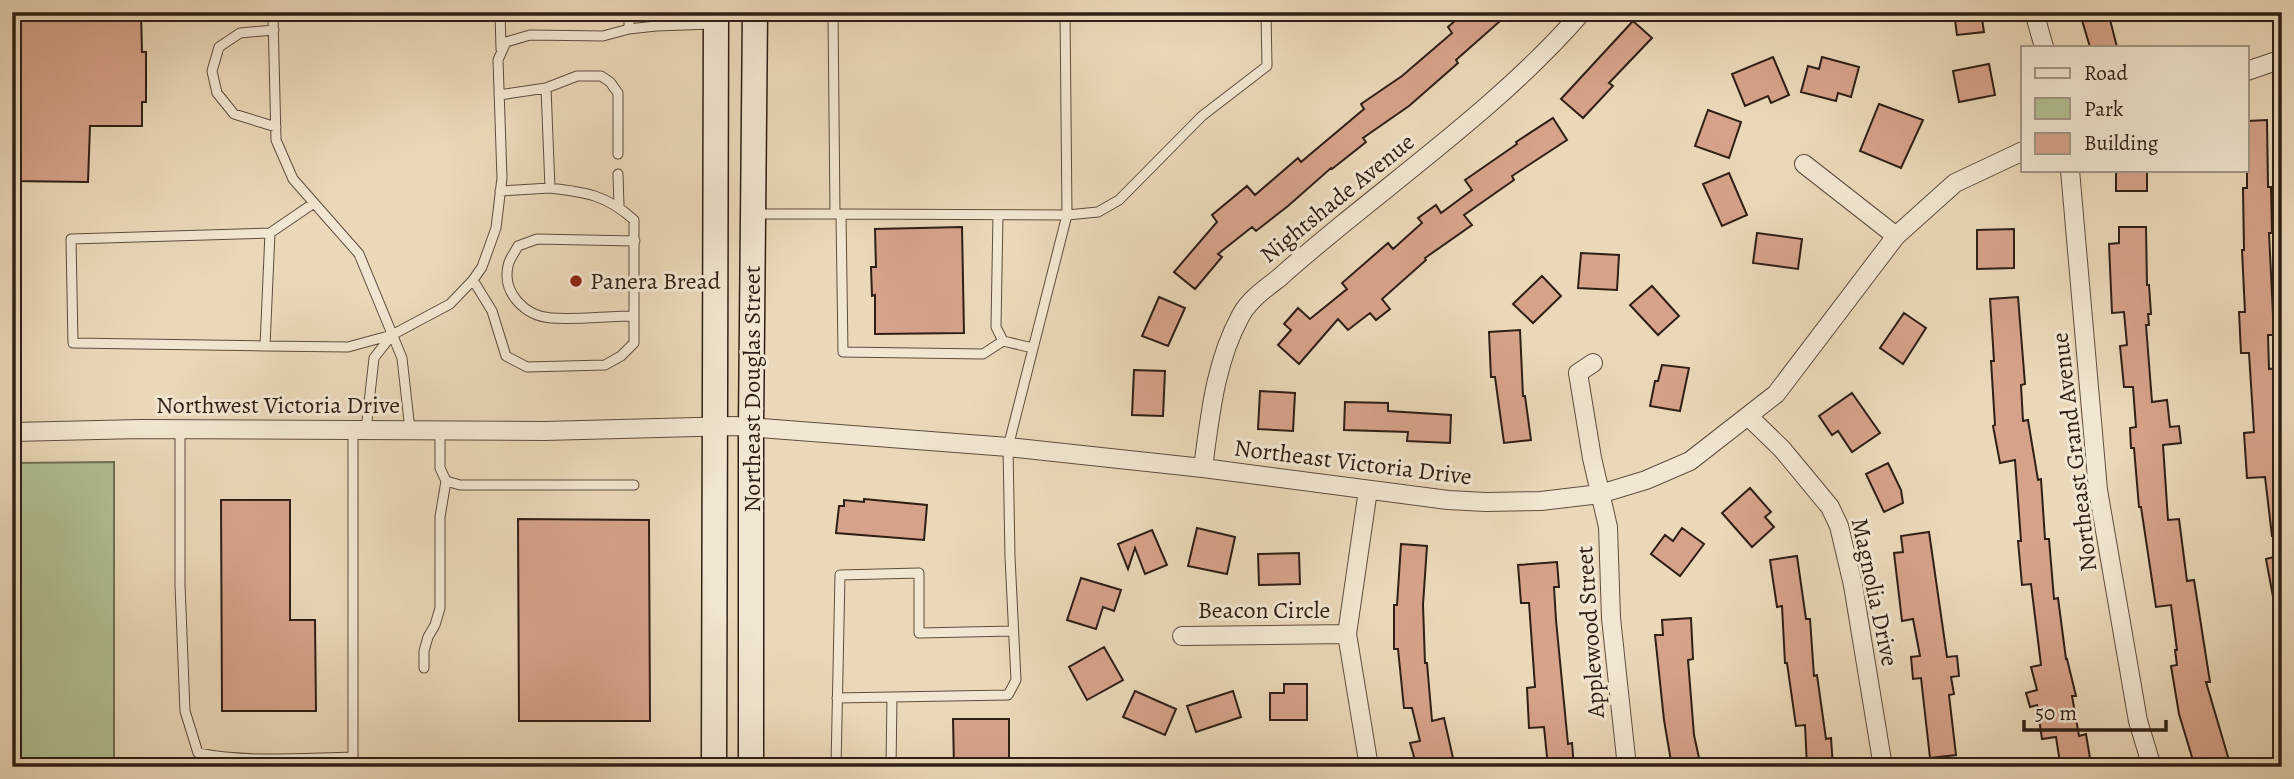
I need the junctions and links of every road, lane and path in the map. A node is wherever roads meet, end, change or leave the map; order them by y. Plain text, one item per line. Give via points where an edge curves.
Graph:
1 (275, 12) edge
2 (500, 12) edge
3 (629, 12) edge
4 (755, 12) edge
5 (833, 12) edge
6 (1065, 12) edge
7 (1266, 12) edge
8 (1582, 12) edge
9 (2035, 12) edge
10 (716, 18) edge
11 (629, 29) junction
12 (274, 30) junction
13 (2044, 46) edge
14 (501, 50) junction
15 (2282, 59) edge
16 (2248, 71) edge
17 (546, 88) junction
18 (499, 96) junction
19 (276, 127) junction
20 (2021, 152) edge
21 (618, 153) dead end
22 (1804, 164) dead end
23 (2070, 172) edge
24 (618, 174) dead end
25 (550, 188) junction
26 (500, 191) junction
27 (314, 203) junction
28 (619, 206) junction
29 (753, 214) junction
30 (838, 214) junction
31 (998, 215) junction
32 (1067, 215) junction
33 (270, 233) junction
34 (1896, 236) junction
35 (635, 241) junction
36 (474, 280) junction
37 (634, 316) junction
38 (392, 335) junction
39 (1003, 341) junction
40 (265, 346) junction
41 (1033, 348) junction
42 (1593, 363) dead end
43 (1748, 416) junction
44 (715, 426) junction
45 (751, 427) junction
46 (180, 430) junction
47 (359, 430) junction
48 (410, 430) junction
49 (440, 430) junction
50 (544, 431) joint
51 (12, 432) edge
52 (1008, 447) junction
53 (1203, 468) junction
54 (446, 481) junction
55 (635, 485) dead end
56 (1368, 490) junction
57 (1600, 494) junction
58 (1013, 631) junction
59 (1347, 634) junction
60 (1182, 636) dead end
61 (424, 668) dead end
62 (892, 697) junction
63 (837, 698) junction
64 (714, 767) edge
65 (751, 767) edge
66 (836, 767) edge
67 (891, 767) edge
68 (1370, 767) edge
69 (1627, 767) edge
70 (1884, 767) edge
71 (2152, 767) edge

1 - 12 lane
2 - 14 lane
3 - 11 lane
4 - 29 main road, Northeast Douglas Street
5 - 30 lane
6 - 32 lane
7 - 32 lane via 1266,66 1202,116 1119,200 1098,212
8 - 53 street, Nightshade Avenue via 1557,42 1455,133 1242,312 1223,351
9 - 13 street
10 - 11 lane
10 - 44 main road, Northeast Douglas Street
11 - 14 lane via 603,36 530,35 506,41
12 - 19 lane
12 - 19 lane via 240,33 219,47 212,71 217,93 234,114
14 - 18 lane
15 - 16 street
17 - 18 lane
17 - 21 lane via 578,76 601,76 610,82 618,93
17 - 25 lane
18 - 26 lane
19 - 27 lane via 276,140 293,179
20 - 34 street, Northeast Victoria Drive via 1955,183
22 - 34 street
23 - 71 street, Northeast Grand Avenue via 2098,490 2138,721
24 - 28 lane
25 - 26 lane
25 - 28 lane via 588,193
26 - 36 lane via 496,229
27 - 33 lane
27 - 38 lane via 359,254
28 - 35 lane via 634,220
29 - 30 lane
29 - 45 main road, Northeast Douglas Street
30 - 31 lane
30 - 39 lane via 843,352 983,355
31 - 32 lane
31 - 39 lane via 996,327
32 - 41 lane
33 - 40 lane
33 - 40 lane via 71,239 74,343
34 - 43 street, Northeast Victoria Drive via 1776,394
35 - 37 lane
35 - 37 lane via 537,239 518,246 508,265 512,296 531,313 550,318
36 - 37 lane via 492,311 506,356 527,367 605,365 634,343
36 - 38 lane via 450,304
38 - 40 lane via 348,347
38 - 47 lane via 374,358
38 - 48 lane via 402,358
39 - 41 lane
41 - 52 lane
42 - 57 street, Applewood Street via 1578,373
43 - 57 street, Northeast Victoria Drive via 1690,461
43 - 70 street, Magnolia Drive via 1782,449 1839,526
44 - 45 street, Northeast Victoria Drive
44 - 50 street, Northeast Victoria Drive
44 - 64 main road, Northeast Douglas Street
45 - 52 street, Northeast Victoria Drive
45 - 65 main road, Northeast Douglas Street
46 - 47 street, Northwest Victoria Drive
46 - 47 lane via 185,711 198,753 222,758 280,758 353,757
46 - 51 street, Northwest Victoria Drive
47 - 48 street, Northwest Victoria Drive
48 - 49 street, Northwest Victoria Drive
49 - 50 street, Northwest Victoria Drive
49 - 54 lane via 440,468
52 - 53 street, Northeast Victoria Drive
52 - 58 lane
53 - 56 street, Northeast Victoria Drive
54 - 55 lane via 460,485
54 - 61 lane via 440,517 440,608 424,650
56 - 57 street, Northeast Victoria Drive via 1486,502
56 - 59 street
57 - 69 street, Applewood Street via 1608,527 1611,618
58 - 62 lane via 1016,680 1008,695
58 - 63 lane via 919,633 919,573 840,575
59 - 60 street, Beacon Circle
59 - 68 street
62 - 63 lane
62 - 67 lane
63 - 66 lane

